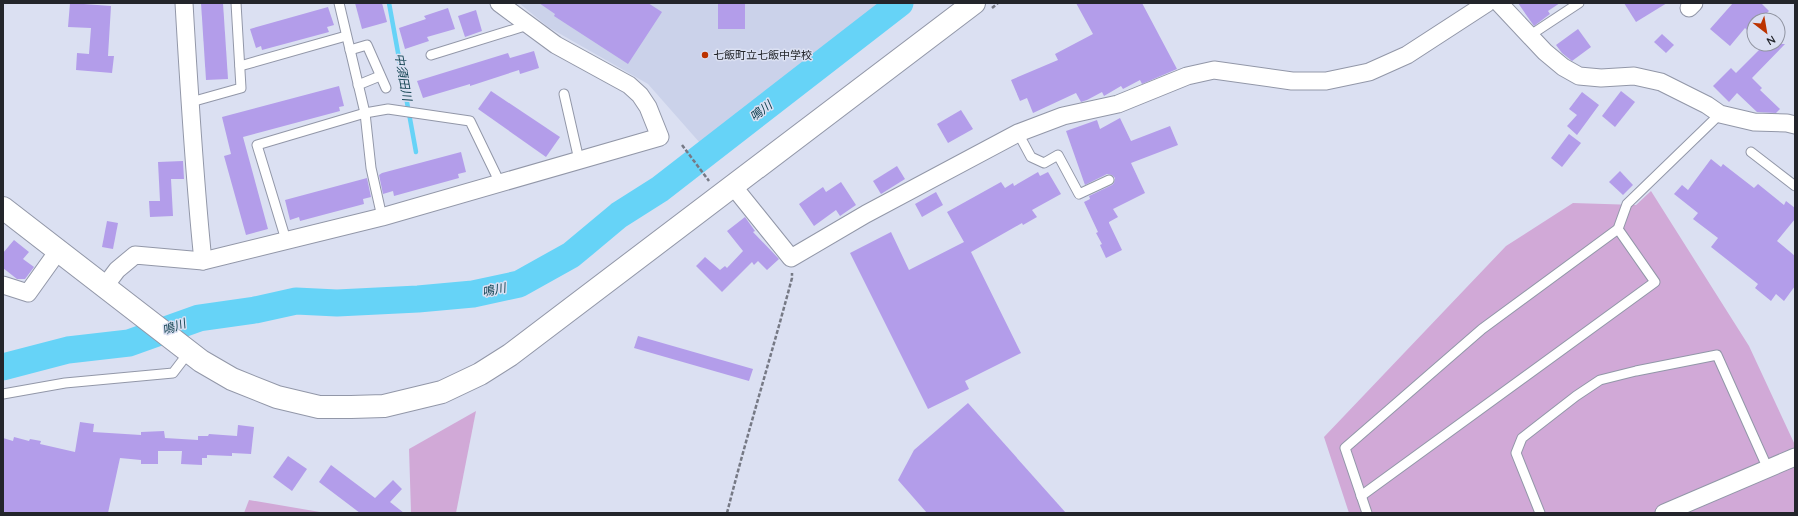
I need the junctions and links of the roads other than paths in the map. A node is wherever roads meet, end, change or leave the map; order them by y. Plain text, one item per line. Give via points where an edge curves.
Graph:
1 (184, 3) edge
2 (236, 3) edge
3 (339, 3) edge
4 (499, 3) edge
5 (974, 3) edge
6 (1489, 3) edge
7 (1580, 3) edge
8 (528, 25) junction
9 (346, 36) junction
10 (1529, 36) junction
11 (350, 50) junction
12 (431, 55) dead end
13 (240, 66) junction
14 (380, 76) junction
15 (358, 85) junction
16 (386, 88) dead end
17 (564, 94) dead end
18 (191, 102) junction
19 (365, 113) junction
20 (1720, 114) junction
21 (1795, 125) edge
22 (1018, 133) junction
23 (1751, 152) dead end
24 (579, 160) junction
25 (1109, 180) dead end
26 (500, 183) junction
27 (733, 186) junction
28 (1795, 186) edge
29 (3, 208) edge
30 (382, 217) junction
31 (1618, 229) junction
32 (286, 240) junction
33 (58, 251) junction
34 (203, 261) junction
35 (3, 285) edge
36 (105, 286) junction
37 (185, 349) junction
38 (3, 394) edge
39 (1795, 457) edge
40 (1768, 469) junction
41 (1361, 496) junction
42 (1367, 513) edge
43 (1540, 513) edge
44 (1664, 513) edge

1 - 18 street
2 - 13 lane
3 - 9 lane
4 - 8 street
5 - 27 street
6 - 10 street
6 - 22 street via 1407,55 1369,72 1326,81 1292,81 1214,70 1187,76 1118,104 1063,116
7 - 10 lane
8 - 12 lane
8 - 24 street via 556,45 629,85 640,95 648,108 660,137
9 - 11 lane
9 - 13 lane
10 - 20 street via 1563,67 1579,76 1634,76 1661,82
11 - 14 lane via 367,45
11 - 15 lane
13 - 18 lane via 241,88
14 - 15 lane
14 - 16 lane
15 - 19 lane
17 - 24 lane
18 - 34 street via 192,143
19 - 26 lane via 388,109 470,121
19 - 30 lane via 371,168
19 - 32 lane via 257,145
20 - 21 street via 1754,122
20 - 31 lane via 1627,204
22 - 25 lane via 1031,157 1044,163 1058,154 1079,194
22 - 27 street via 866,214 791,258
23 - 28 lane
24 - 26 street
26 - 30 street
27 - 37 street via 510,355 480,374 442,392 384,406 319,407 232,380
29 - 33 street
30 - 32 street
31 - 41 lane via 1482,329 1345,448
31 - 41 lane via 1655,282
32 - 34 street
33 - 35 street via 28,293
33 - 36 street
34 - 36 street via 135,255 117,270
36 - 37 street
37 - 38 lane via 173,373 65,383
39 - 40 street
40 - 43 lane via 1717,356 1658,367 1600,380 1522,438 1516,453
40 - 44 street
41 - 42 lane

